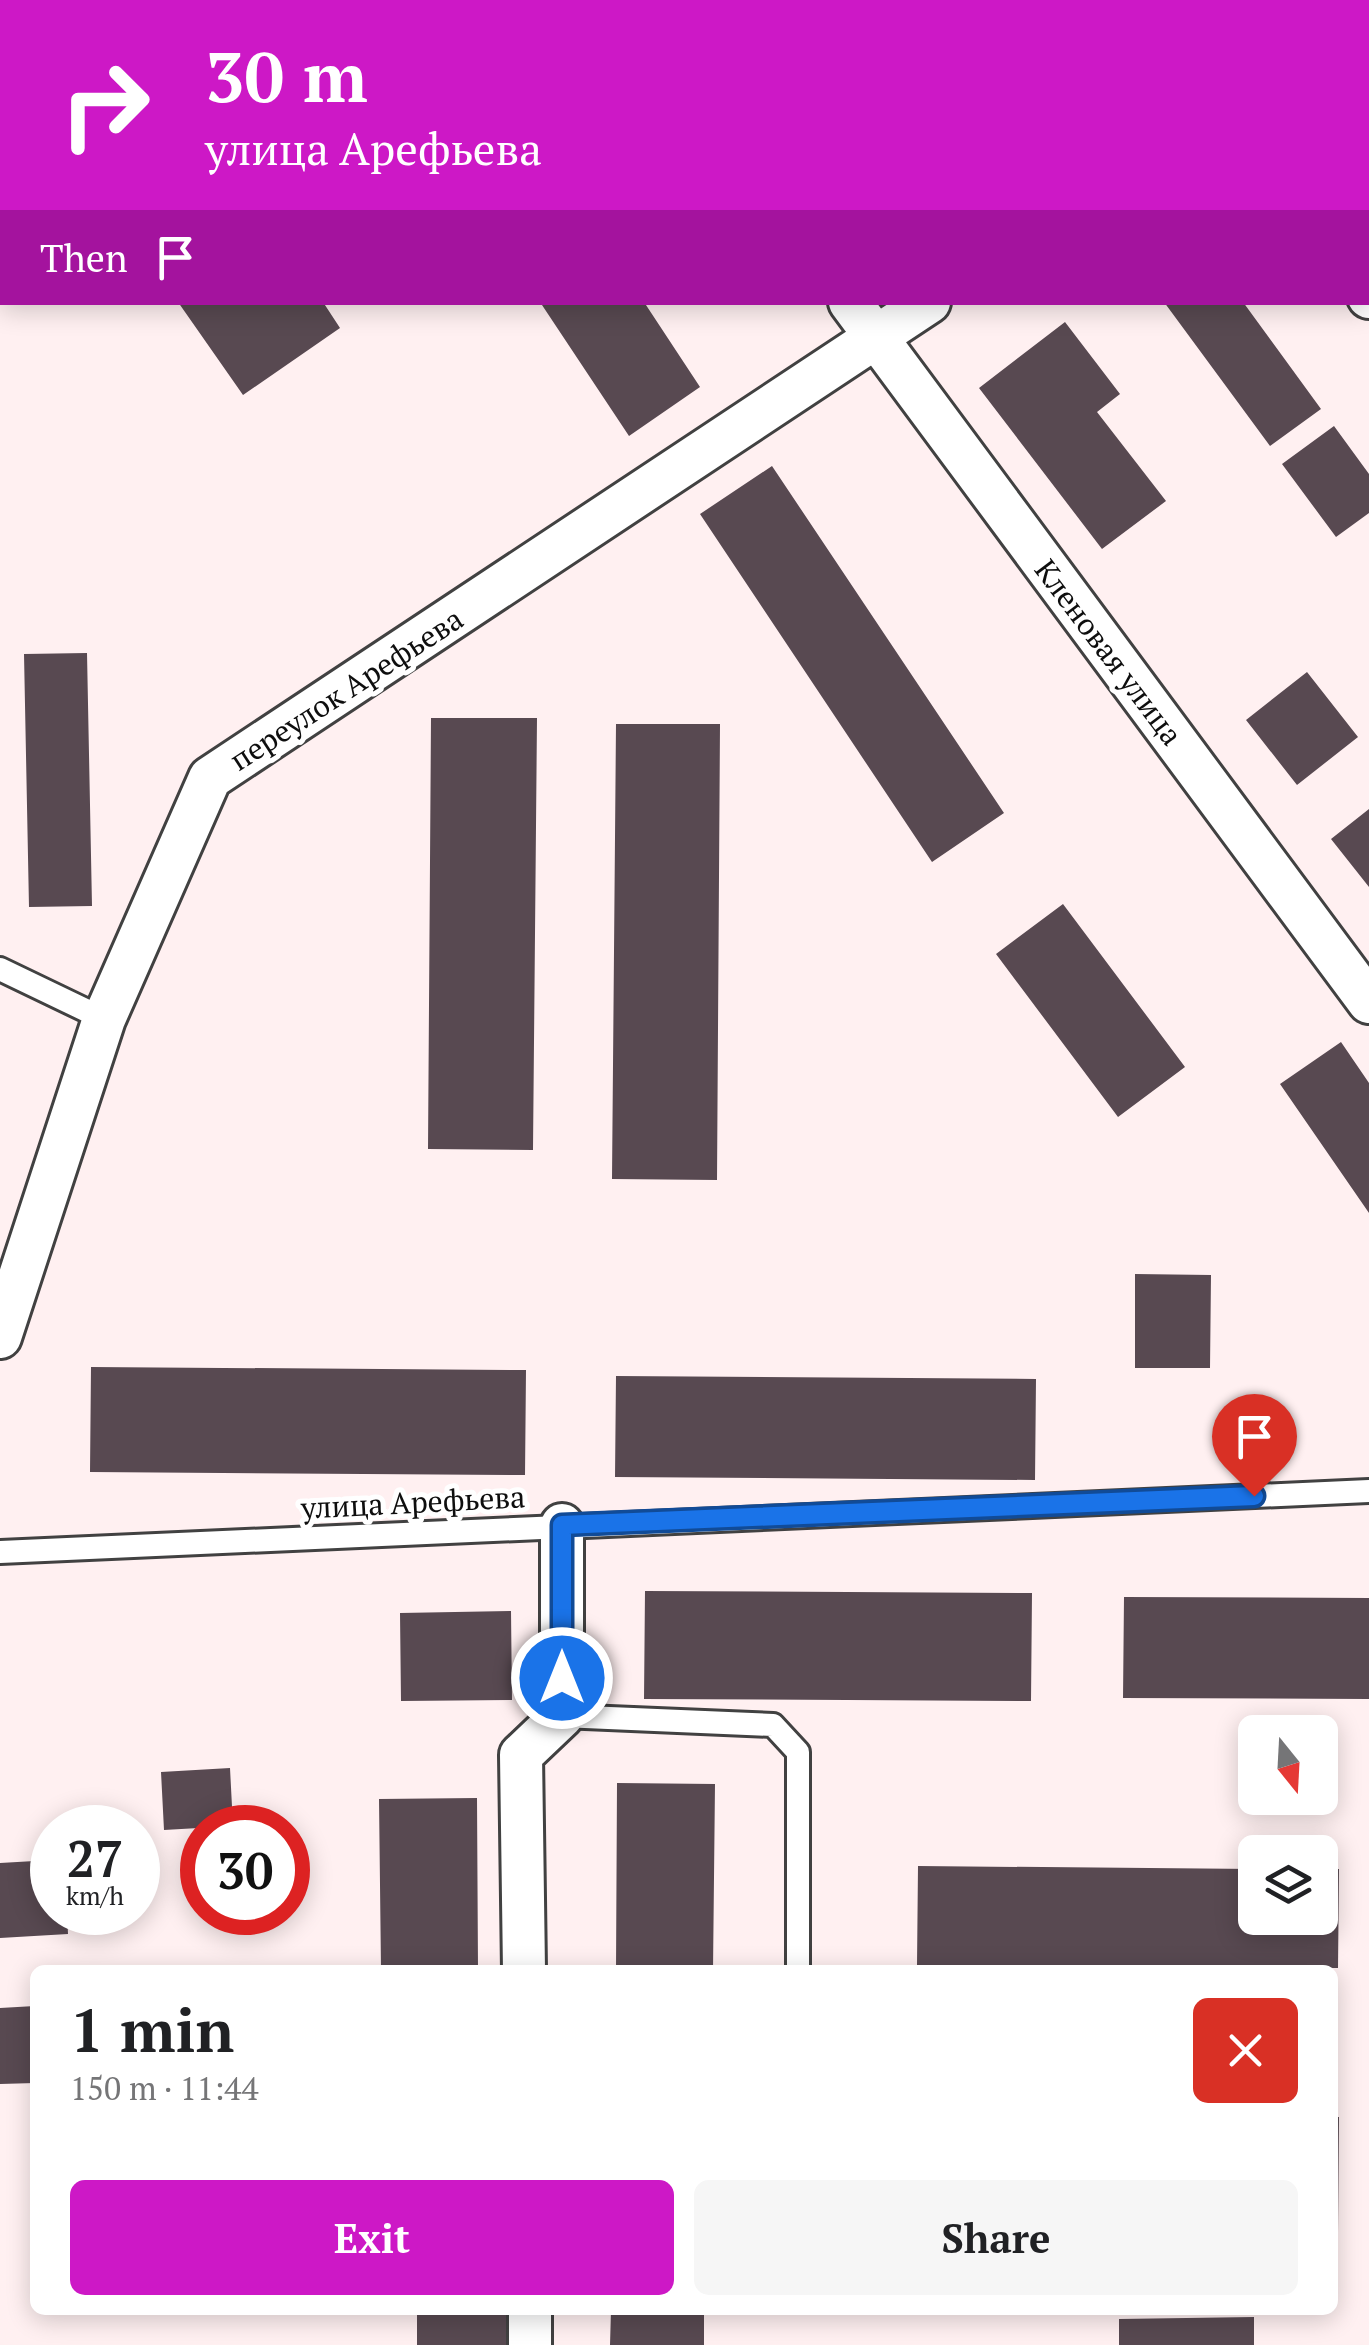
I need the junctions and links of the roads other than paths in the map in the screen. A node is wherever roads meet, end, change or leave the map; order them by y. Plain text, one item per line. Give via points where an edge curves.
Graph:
1 (852, 305) edge
2 (925, 305) edge
3 (877, 340) junction
4 (0, 969) edge
5 (1369, 1002) edge
6 (104, 1020) junction
7 (0, 1337) edge
8 (1369, 1491) edge
9 (562, 1525) junction
10 (0, 1552) edge
11 (562, 1716) junction
12 (524, 1965) edge
13 (798, 1965) edge
14 (530, 2315) edge
15 (530, 2345) edge

1 - 3 street, Кленовая улица
2 - 3 street, переулок Арефьева
3 - 5 street, Кленовая улица
3 - 6 street, переулок Арефьева via 210,778
4 - 6 lane
6 - 7 street, переулок Арефьева
8 - 9 lane, улица Арефьева
9 - 10 lane, улица Арефьева
9 - 11 street
11 - 12 street via 521,1754
11 - 13 lane via 772,1725 798,1752
14 - 15 street

